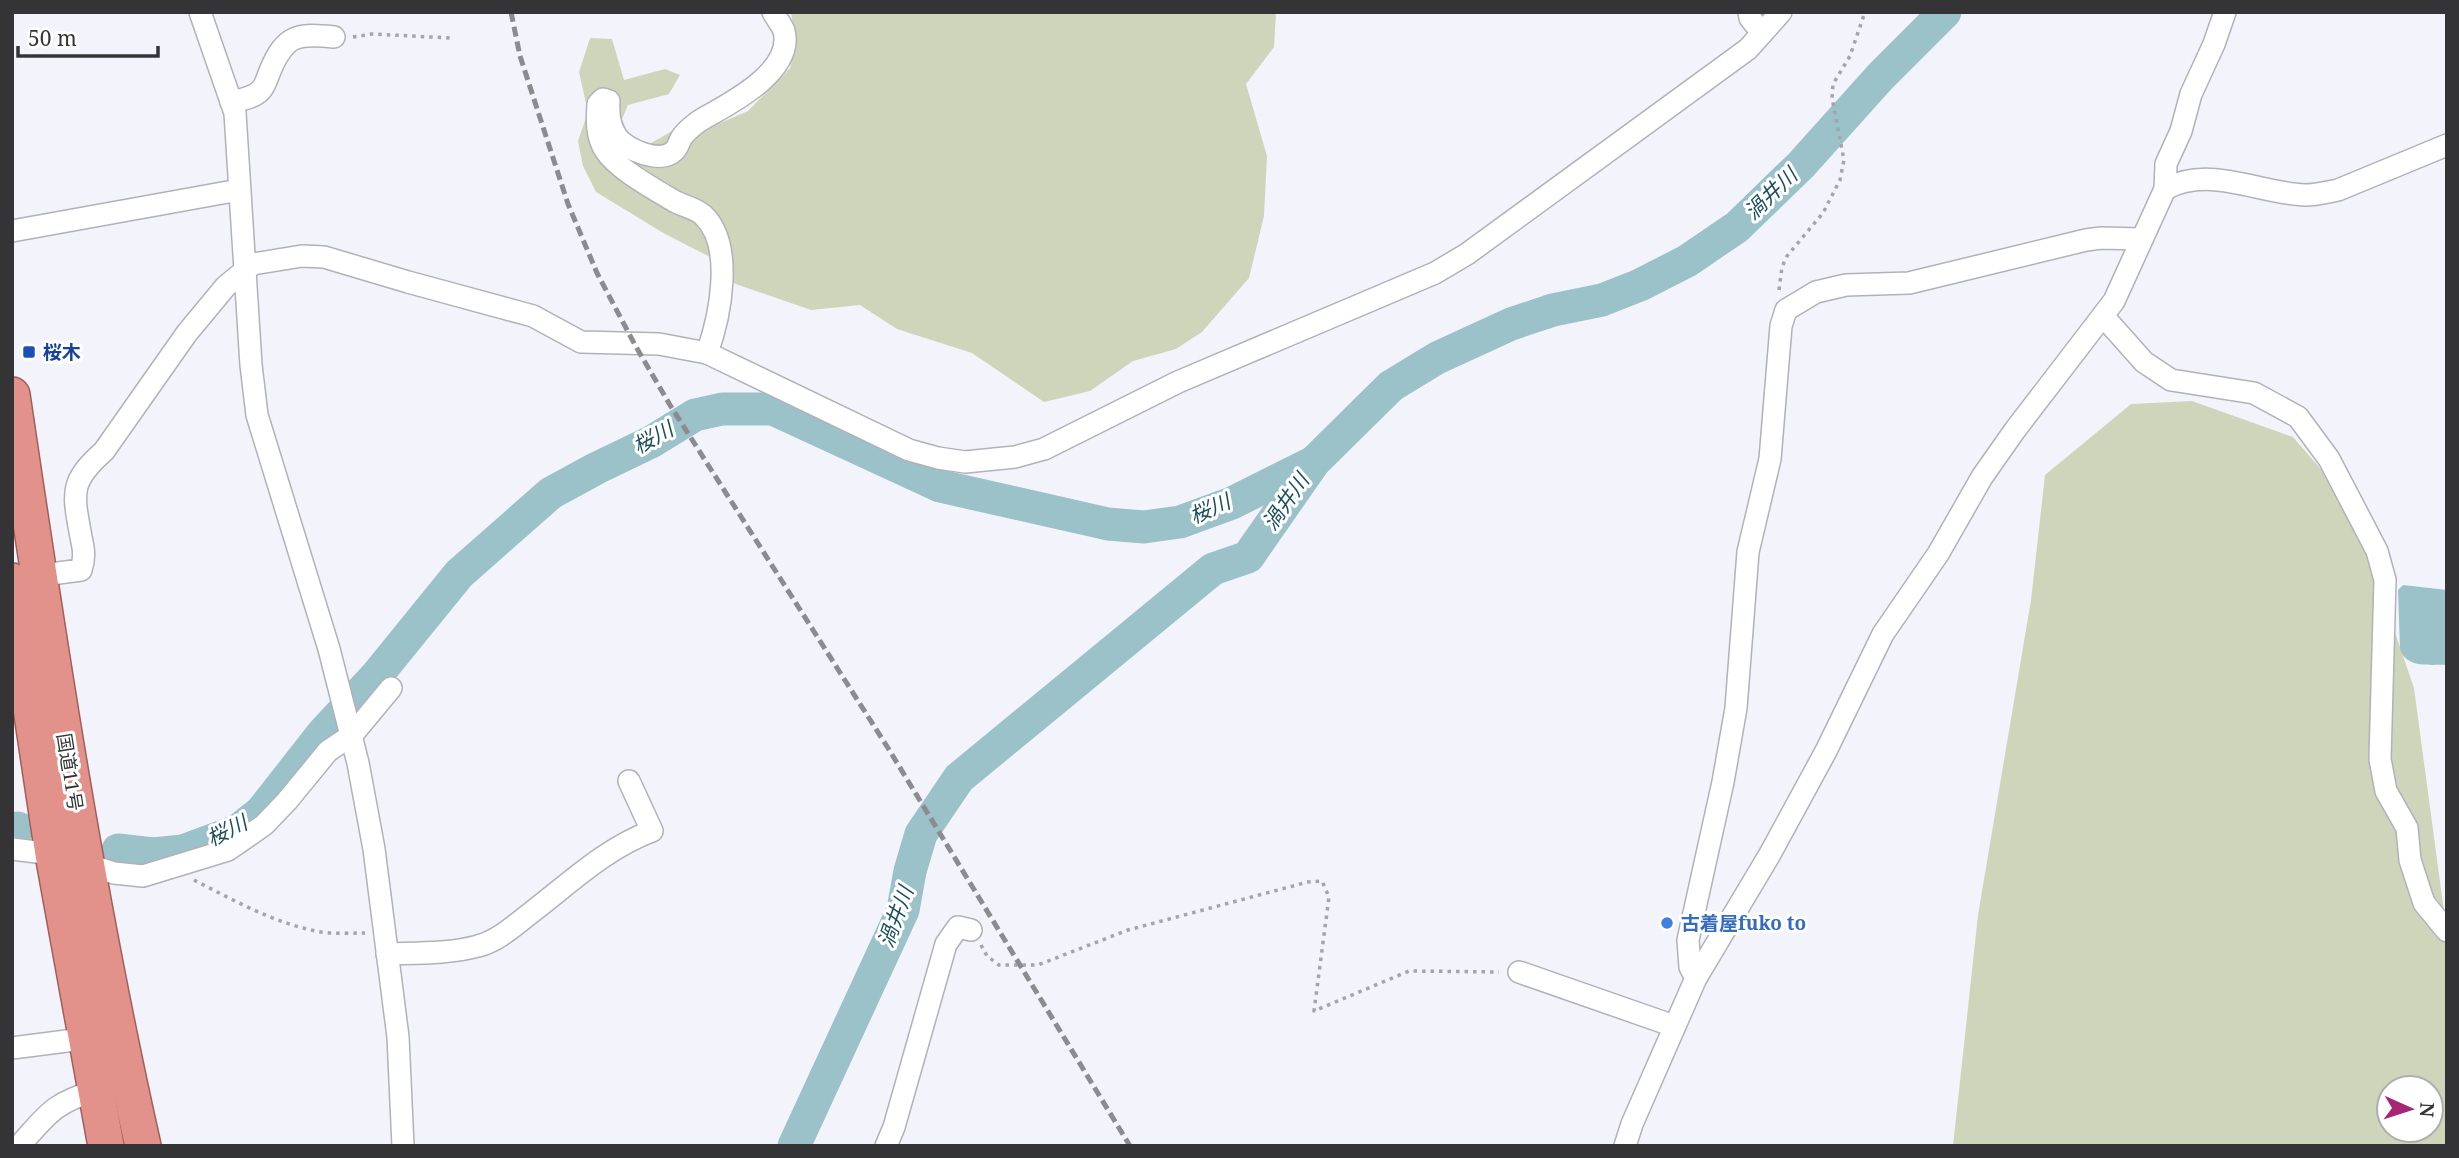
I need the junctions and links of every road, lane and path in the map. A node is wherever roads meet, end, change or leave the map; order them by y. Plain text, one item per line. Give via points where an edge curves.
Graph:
1 (200, 12) edge
2 (773, 12) edge
3 (1749, 12) edge
4 (1781, 12) edge
5 (1865, 12) edge
6 (2225, 12) edge
7 (1762, 33) junction
8 (334, 37) joint
9 (451, 38) dead end
10 (231, 102) junction
11 (2447, 145) edge
12 (2165, 189) junction
13 (239, 190) junction
14 (12, 231) edge
15 (2142, 239) junction
16 (244, 272) junction
17 (1786, 310) junction
18 (2103, 316) junction
19 (707, 353) junction
20 (12, 395) edge
21 (21, 578) edge
22 (391, 688) dead end
23 (351, 730) junction
24 (629, 781) dead end
25 (12, 849) edge
26 (69, 859) junction
27 (172, 866) junction
28 (971, 930) joint
29 (2447, 931) edge
30 (385, 944) junction
31 (1519, 972) joint
32 (1696, 978) junction
33 (1674, 1026) junction
34 (102, 1037) junction
35 (12, 1048) edge
36 (95, 1091) junction
37 (19, 1146) edge
38 (106, 1146) edge
39 (142, 1146) edge
40 (403, 1146) edge
41 (886, 1146) edge
42 (1625, 1146) edge

1 - 10 street
2 - 19 street via 784,31 784,50 777,62 756,86 705,117 682,137 674,151 644,156 617,138 608,101 598,104 596,123 605,151 625,170 702,214 711,226 718,243 722,282 715,333
3 - 7 street
4 - 7 street
5 - 17 path via 1850,56 1833,84 1844,170 1823,213 1782,267 1779,292
6 - 12 street via 2166,164
7 - 19 street via 1748,49 1468,254 1435,273 1178,382 1044,449 965,462 909,450
8 - 9 path
8 - 10 street via 294,37 285,43 261,90
10 - 13 street
11 - 12 street via 2321,194 2205,179 2179,181
12 - 15 street
13 - 14 street
13 - 16 street
15 - 17 street via 2093,239 1909,283 1830,288
15 - 18 street
16 - 19 street via 253,264 324,257 533,316 581,342 659,344
16 - 21 street via 226,286 187,333 76,484 85,559 81,570
16 - 23 street via 257,415
17 - 32 street via 1770,458 1748,552 1736,708 1688,940 1690,967
18 - 29 street via 2144,362 2171,380 2254,393 2298,417 2329,459 2377,551 2385,580 2380,759 2386,791 2407,828 2410,860 2424,903
18 - 32 street via 1982,477 1938,554 1883,634 1783,831
20 - 21 highway, 国道11号
21 - 26 highway, 国道11号
22 - 23 street
23 - 27 street via 264,825 228,849
23 - 30 street via 374,849
24 - 30 street via 652,831 610,852 501,936 480,946 450,951
25 - 26 street
26 - 27 street via 114,873 143,876
26 - 34 highway, 国道11号
27 - 30 path via 264,915
28 - 31 path via 987,956 999,965 1038,965 1128,930 1322,881 1329,897 1314,1011 1409,971
28 - 41 street via 958,927 946,944
30 - 40 street via 398,1037
31 - 33 street
32 - 33 street
33 - 42 street
34 - 35 street
34 - 36 highway, 国道11号
34 - 39 highway, 国道11号
36 - 37 street via 52,1109
36 - 38 highway, 国道11号

